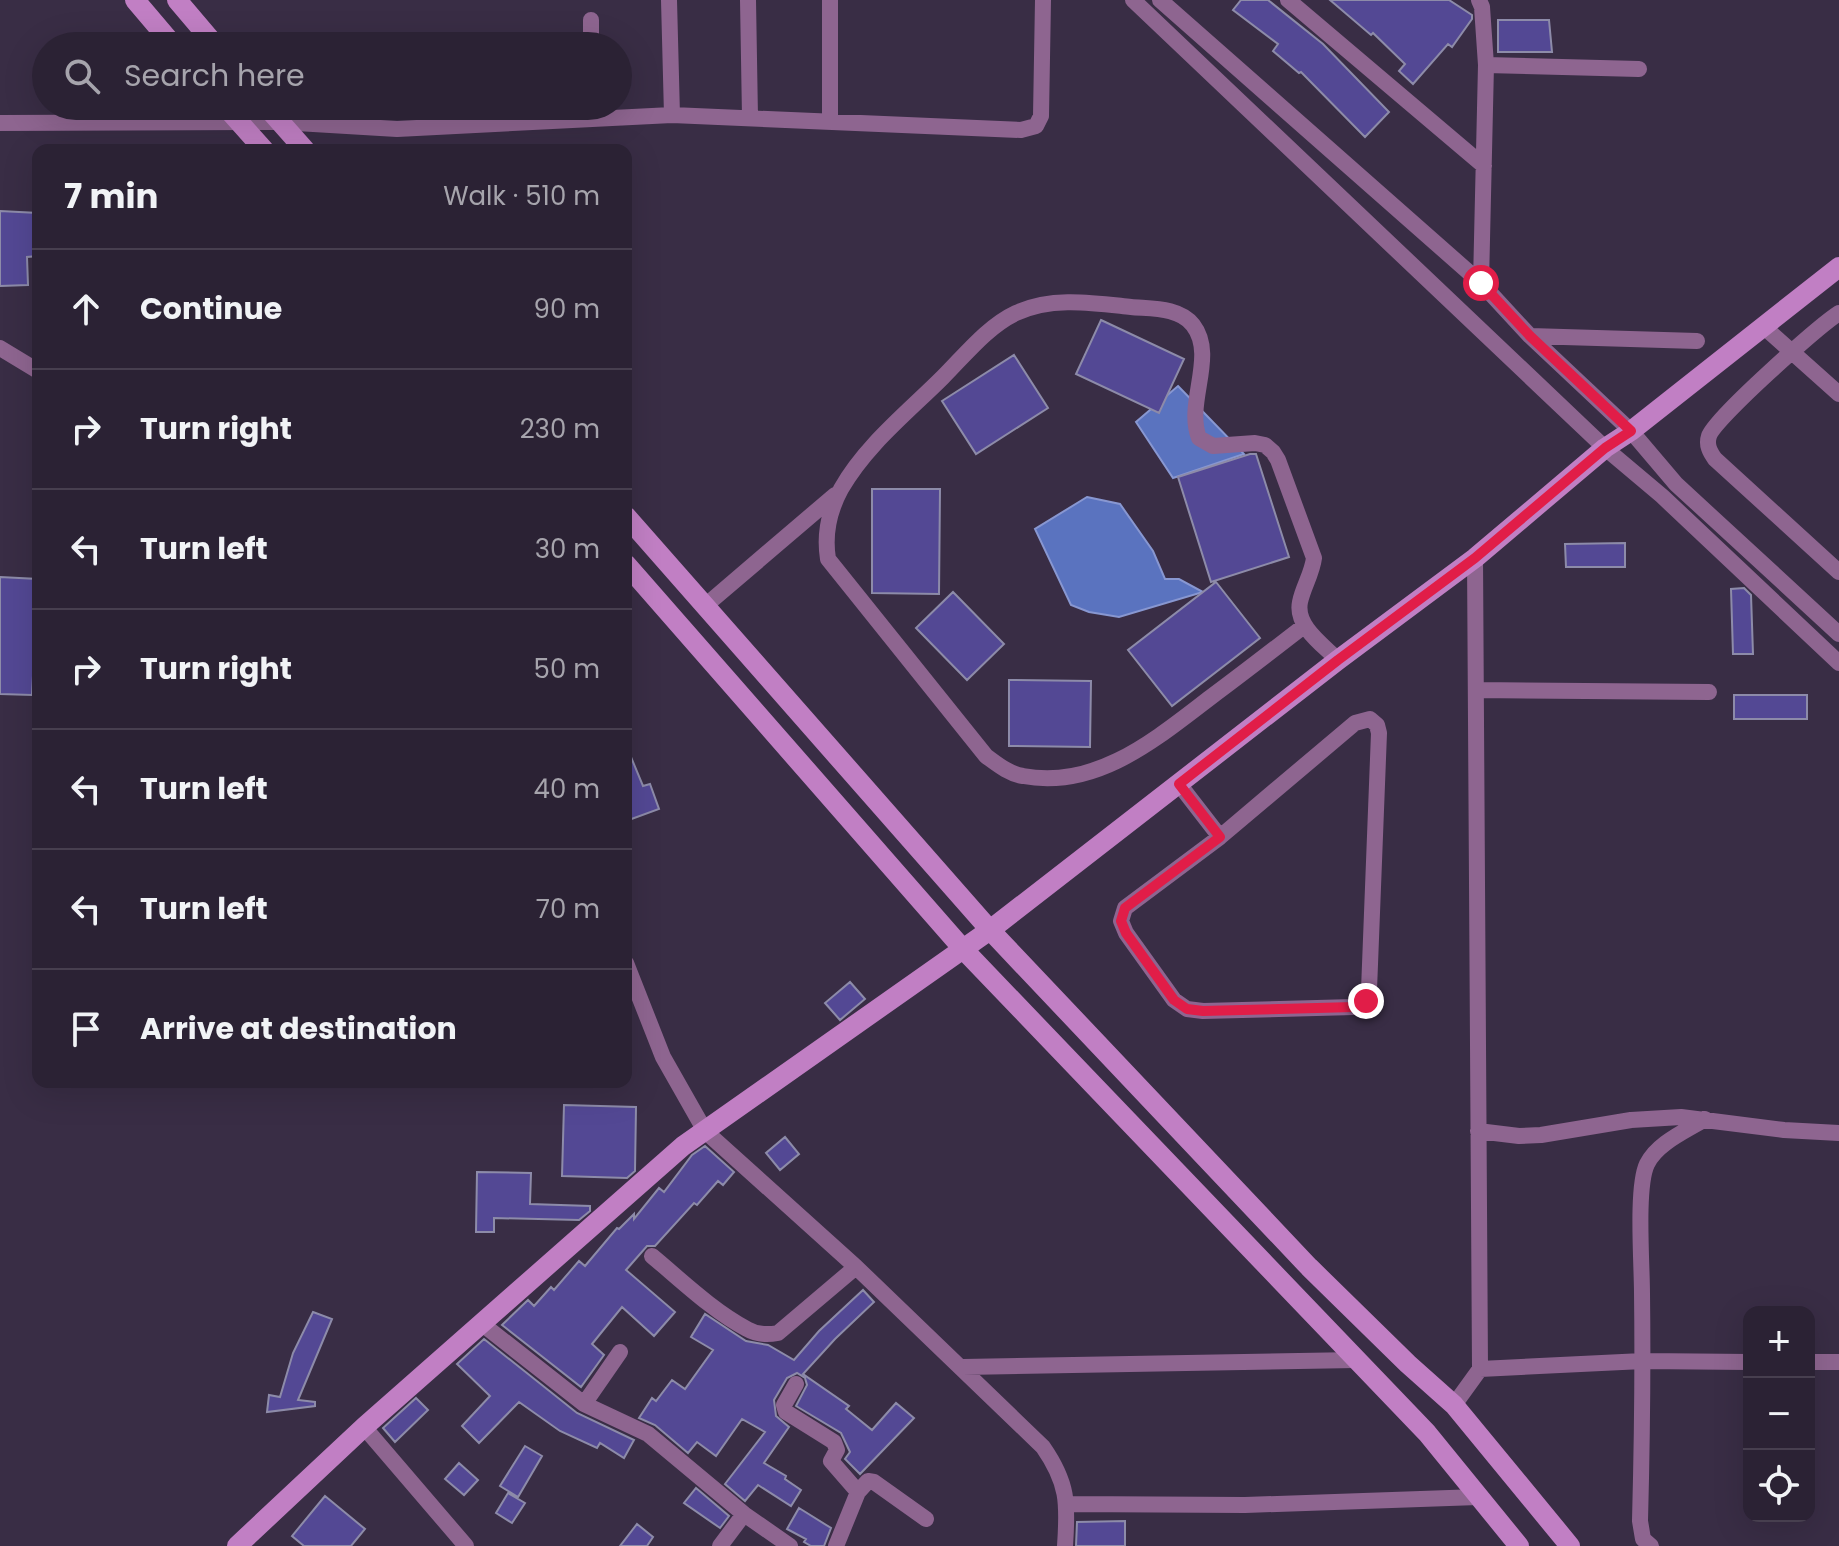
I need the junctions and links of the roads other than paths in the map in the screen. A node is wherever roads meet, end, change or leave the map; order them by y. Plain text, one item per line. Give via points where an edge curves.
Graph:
1 (135, 0) edge
2 (177, 0) edge
3 (669, 0) edge
4 (748, 0) edge
5 (830, 0) edge
6 (1043, 0) edge
7 (1133, 0) edge
8 (1160, 0) edge
9 (1288, 0) edge
10 (1479, 0) edge
11 (591, 20) dead end
12 (162, 32) edge
13 (204, 32) edge
14 (591, 32) edge
15 (1486, 65) junction
16 (1639, 69) dead end
17 (632, 114) edge
18 (672, 115) junction
19 (750, 117) junction
20 (237, 120) edge
21 (253, 120) edge
22 (278, 120) edge
23 (323, 120) edge
24 (500, 120) edge
25 (830, 122) junction
26 (0, 123) edge
27 (240, 124) junction
28 (258, 144) edge
29 (300, 144) edge
30 (1484, 166) junction
31 (1839, 267) edge
32 (1481, 283) junction
33 (1839, 313) edge
34 (1763, 326) junction
35 (1530, 336) junction
36 (1697, 341) dead end
37 (0, 348) edge
38 (1792, 351) junction
39 (32, 367) edge
40 (1839, 394) edge
41 (1631, 431) junction
42 (1605, 448) junction
43 (840, 491) junction
44 (632, 523) edge
45 (1475, 558) junction
46 (632, 571) edge
47 (1839, 572) edge
48 (705, 606) junction
49 (1304, 626) junction
50 (1839, 634) edge
51 (1338, 660) junction
52 (1839, 663) edge
53 (1476, 690) junction
54 (1709, 692) dead end
55 (1179, 784) junction
56 (1220, 837) junction
57 (990, 930) junction
58 (963, 949) junction
59 (632, 978) edge
60 (1705, 1119) junction
61 (705, 1131) junction
62 (1478, 1131) junction
63 (1839, 1133) edge
64 (652, 1256) dead end
65 (856, 1267) junction
66 (481, 1323) junction
67 (620, 1352) dead end
68 (1356, 1360) junction
69 (1643, 1361) junction
70 (1743, 1362) edge
71 (1815, 1362) edge
72 (1839, 1362) edge
73 (963, 1367) junction
74 (1480, 1369) junction
75 (796, 1384) dead end
76 (584, 1404) junction
77 (1454, 1405) junction
78 (364, 1427) junction
79 (858, 1492) junction
80 (1478, 1497) junction
81 (1068, 1504) junction
82 (744, 1514) junction
83 (926, 1519) dead end
84 (237, 1546) edge
85 (466, 1546) edge
86 (720, 1546) edge
87 (790, 1546) edge
88 (836, 1546) edge
89 (1065, 1546) edge
90 (1519, 1546) edge
91 (1570, 1546) edge
92 (1651, 1546) edge

1 - 12 main road
2 - 13 main road
3 - 18 street
4 - 19 street
5 - 25 street
6 - 25 street via 1043,99 1036,126 1021,130
7 - 42 street
8 - 32 street
9 - 30 street
10 - 15 street
11 - 14 street
15 - 16 street
15 - 30 street
17 - 18 street
18 - 19 street
19 - 25 street
20 - 27 main road
21 - 27 street
22 - 29 main road
23 - 24 street via 397,129
26 - 27 street
27 - 28 main road
30 - 32 street
31 - 34 main road
32 - 35 street
33 - 38 street
34 - 38 street
34 - 41 main road
35 - 36 street
35 - 41 street
37 - 39 street
38 - 40 street
38 - 47 street via 1721,420 1709,435 1709,449
41 - 42 main road
41 - 50 street via 1676,484
42 - 45 main road
42 - 52 street
43 - 48 street
43 - 49 street via 825,538 828,559 986,756 1023,777 1062,777 1115,763 1149,744
43 - 49 street via 859,461 985,336 1016,313 1079,302 1172,311 1191,322 1200,337 1199,438 1213,446 1265,445 1278,460 1314,558 1300,602
44 - 48 main road
45 - 51 main road
45 - 53 street
46 - 58 main road
48 - 57 main road
49 - 51 street
51 - 55 main road
53 - 54 street
53 - 62 street
55 - 56 street
55 - 57 main road
56 - 56 street via 1355,723 1370,719 1377,725 1366,1001 1354,1007 1203,1011 1174,1000 1121,921 1125,908
57 - 58 main road
57 - 77 main road via 1309,1267
58 - 61 main road
58 - 68 main road
59 - 61 street via 663,1057
60 - 62 street via 1655,1118 1519,1136
60 - 63 street
60 - 69 street via 1663,1145 1644,1174
61 - 65 street
61 - 66 main road
62 - 74 street
64 - 65 street via 749,1331 767,1335 778,1333
65 - 73 street
66 - 76 street
66 - 78 main road
67 - 76 street
68 - 73 street
68 - 80 main road via 1427,1433
69 - 70 street
69 - 74 street
69 - 92 street via 1640,1521 1643,1539
71 - 72 street
73 - 81 street via 1043,1447 1060,1475
74 - 77 street
75 - 79 street via 784,1405 786,1412 834,1442 837,1450 831,1461
76 - 82 street via 648,1434
77 - 91 main road
78 - 84 main road
78 - 85 street
79 - 83 street via 868,1481 874,1482
79 - 88 street
80 - 81 street via 1245,1505
80 - 90 main road
81 - 89 street
82 - 86 street
82 - 87 street

